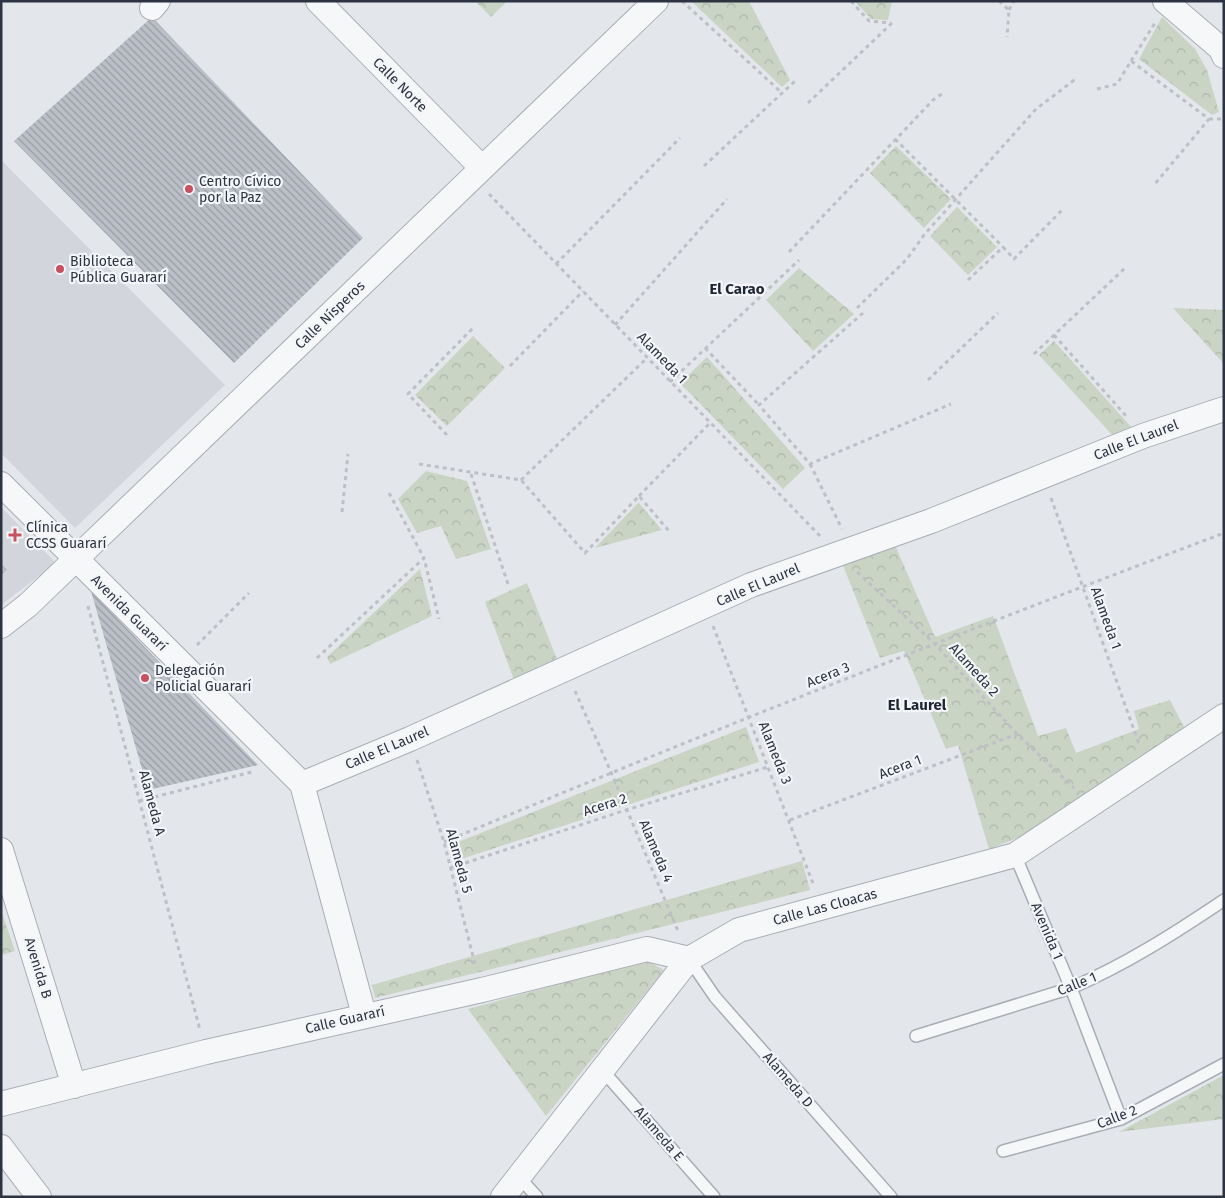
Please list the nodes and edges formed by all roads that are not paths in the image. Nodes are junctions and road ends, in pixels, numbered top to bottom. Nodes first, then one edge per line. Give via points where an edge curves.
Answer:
1 (318, 1) edge
2 (656, 1) edge
3 (1166, 2) edge
4 (1224, 56) edge
5 (478, 172) junction
6 (1224, 409) edge
7 (1, 484) edge
8 (75, 559) junction
9 (1, 626) edge
10 (1224, 716) edge
11 (302, 784) junction
12 (1, 850) edge
13 (1015, 856) junction
14 (1224, 900) edge
15 (689, 959) junction
16 (1071, 988) junction
17 (364, 1016) junction
18 (916, 1036) dead end
19 (1224, 1064) edge
20 (603, 1071) junction
21 (74, 1086) junction
22 (1, 1104) edge
23 (1121, 1119) junction
24 (1, 1147) edge
25 (1003, 1151) dead end
26 (518, 1176) junction
27 (39, 1197) edge
28 (503, 1197) edge
29 (537, 1197) edge
30 (714, 1197) edge
31 (891, 1197) edge

1 - 5 street, Calle Norte
2 - 5 street, Calle Nísperos
3 - 4 street via 1221,49
5 - 8 street, Calle Nísperos
6 - 11 street, Calle El Laurel via 1143,436 931,521 751,586
7 - 8 street, Avenida Guararí
8 - 9 street, Calle Nísperos via 28,605
8 - 11 street, Avenida Guararí
10 - 13 street, Calle Las Cloacas
11 - 17 street, Avenida Guararí
12 - 21 street, Avenida B
13 - 15 street, Calle Las Cloacas via 739,930
13 - 16 lane, Avenida 1
14 - 16 lane, Calle 1 via 1141,954
15 - 17 street, Calle Guararí via 647,949
15 - 20 street, Calle Las Cloacas
15 - 31 lane, Alameda D via 715,997
16 - 18 lane, Calle 1
16 - 23 lane, Avenida 1
17 - 21 street, Calle Guararí
19 - 23 lane, Calle 2
20 - 26 street, Calle Las Cloacas
20 - 30 lane, Alameda E
21 - 22 street, Calle Guararí
23 - 25 lane, Calle 2
24 - 27 street
26 - 28 street, Calle Las Cloacas
26 - 29 lane

